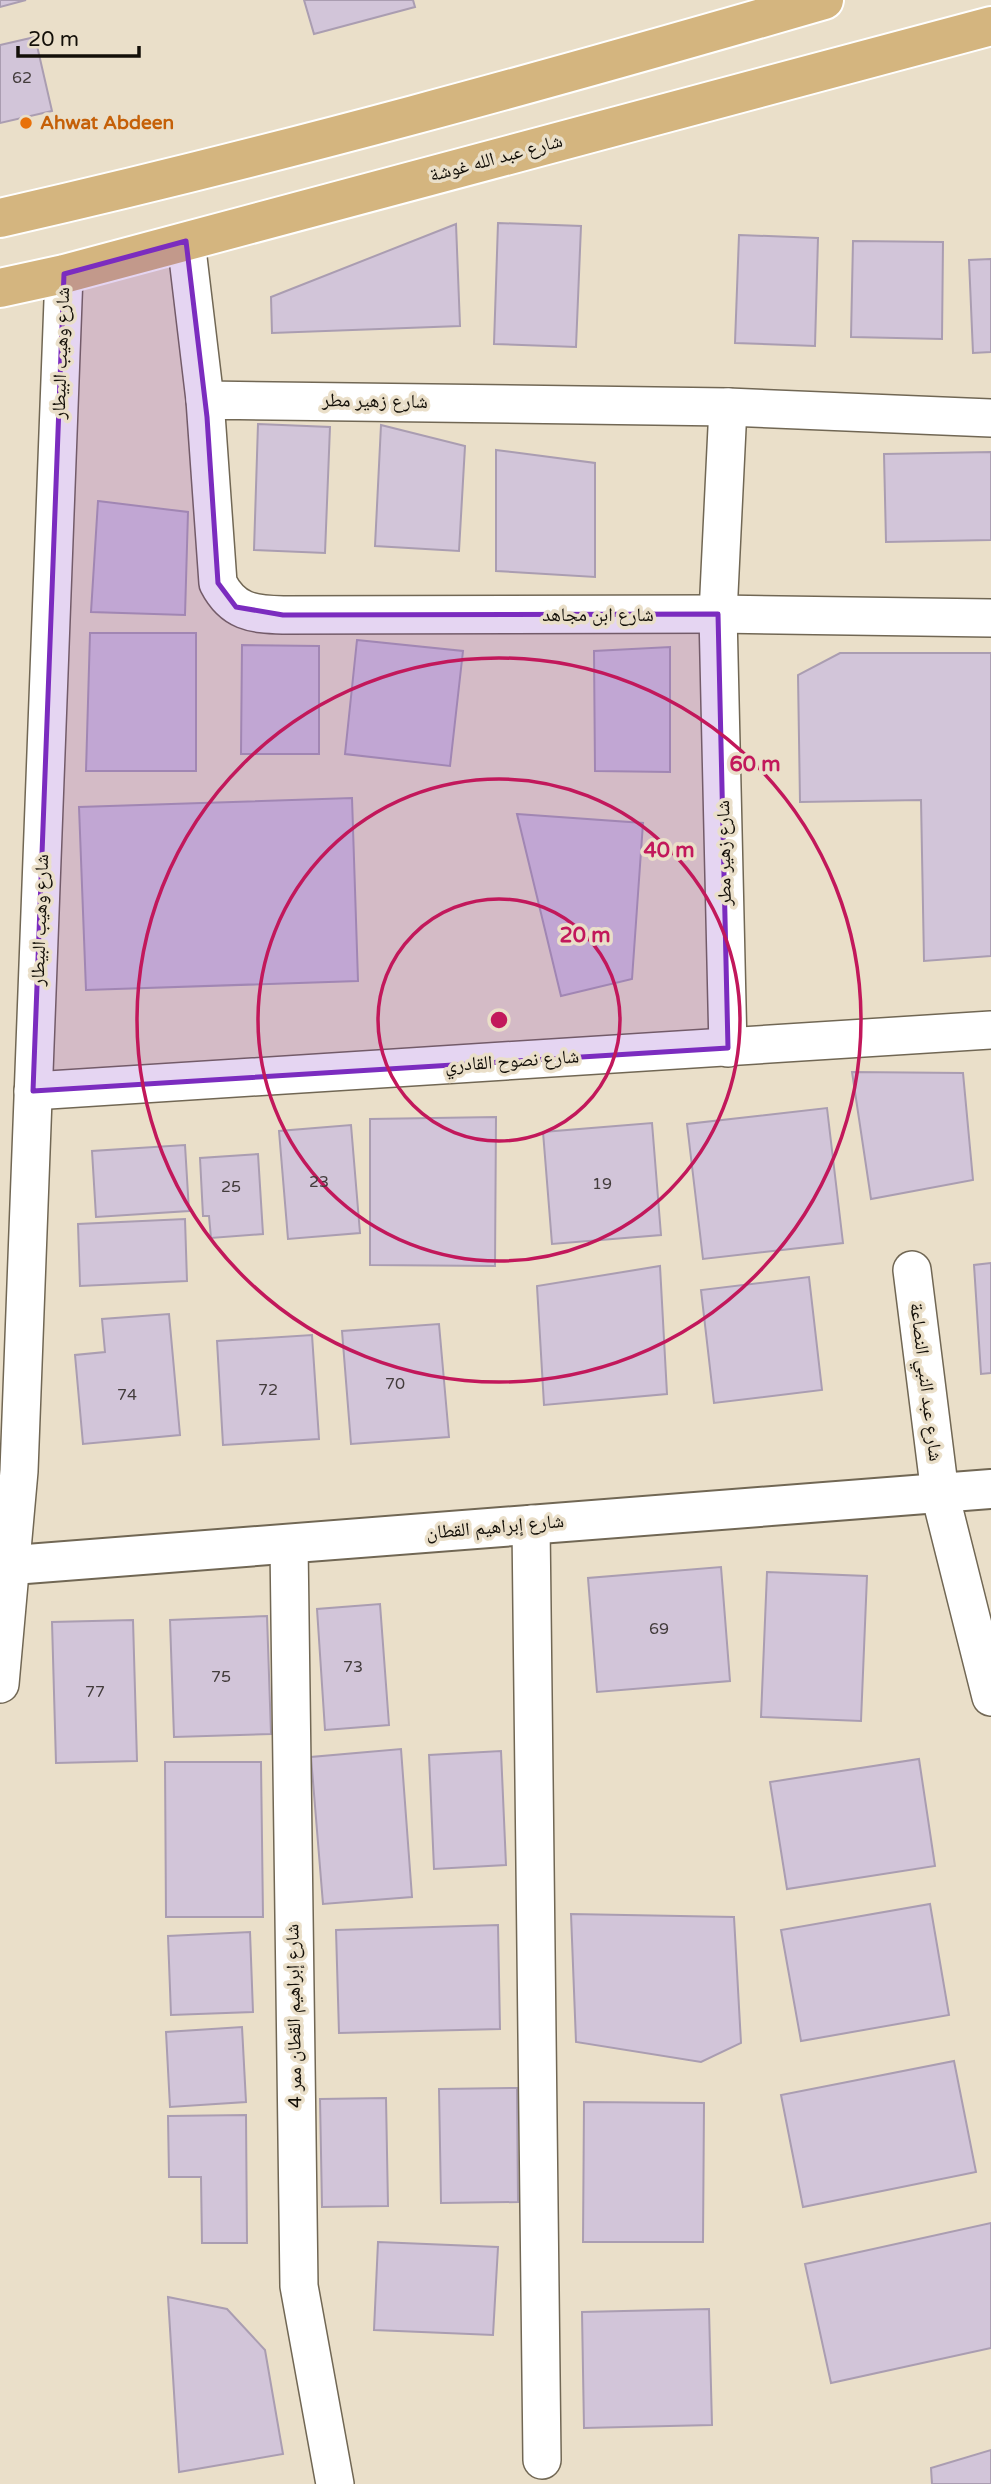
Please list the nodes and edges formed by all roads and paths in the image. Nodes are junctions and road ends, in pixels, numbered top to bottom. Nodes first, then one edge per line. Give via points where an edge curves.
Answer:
1 (824, 0) edge
2 (991, 26) edge
3 (0, 218) edge
4 (186, 241) junction
5 (64, 274) junction
6 (0, 288) edge
7 (205, 400) junction
8 (728, 407) junction
9 (991, 418) edge
10 (718, 614) junction
11 (991, 618) edge
12 (991, 1030) edge
13 (728, 1048) junction
14 (33, 1091) junction
15 (912, 1270) dead end
16 (991, 1489) edge
17 (940, 1494) junction
18 (531, 1524) junction
19 (289, 1544) junction
20 (5, 1566) edge
21 (0, 1684) edge
22 (991, 1697) edge
23 (542, 2460) dead end
24 (335, 2484) edge

1 - 3 main road via 540,82
2 - 4 main road, شارع عبد الله غوشة
4 - 5 main road, شارع عبد الله غوشة
4 - 7 street
5 - 6 main road, شارع عبد الله غوشة
5 - 14 street, شارع وهيب البيطار
7 - 8 street, شارع زهير مطر
7 - 10 street, شارع ابن مجاهد via 218,583 236,607 263,614
8 - 9 street, شارع زهير مطر
8 - 10 street, شارع زهير مطر
10 - 11 street, شارع ابن مجاهد
10 - 13 street, شارع زهير مطر
12 - 13 street, شارع نصوح القادري
13 - 14 street, شارع نصوح القادري
14 - 20 street, شارع وهيب البيطار via 19,1471
15 - 17 street, شارع عبد النبي النصاعة
16 - 17 street, شارع إبراهيم القطان
17 - 18 street, شارع إبراهيم القطان
17 - 22 street, شارع عبد النبي النصاعة
18 - 19 street, شارع إبراهيم القطان
18 - 23 street
19 - 20 street, شارع إبراهيم القطان
19 - 24 street, شارع إبراهيم القطان ممر 4 via 299,2286
20 - 21 street, شارع وهيب البيطار

